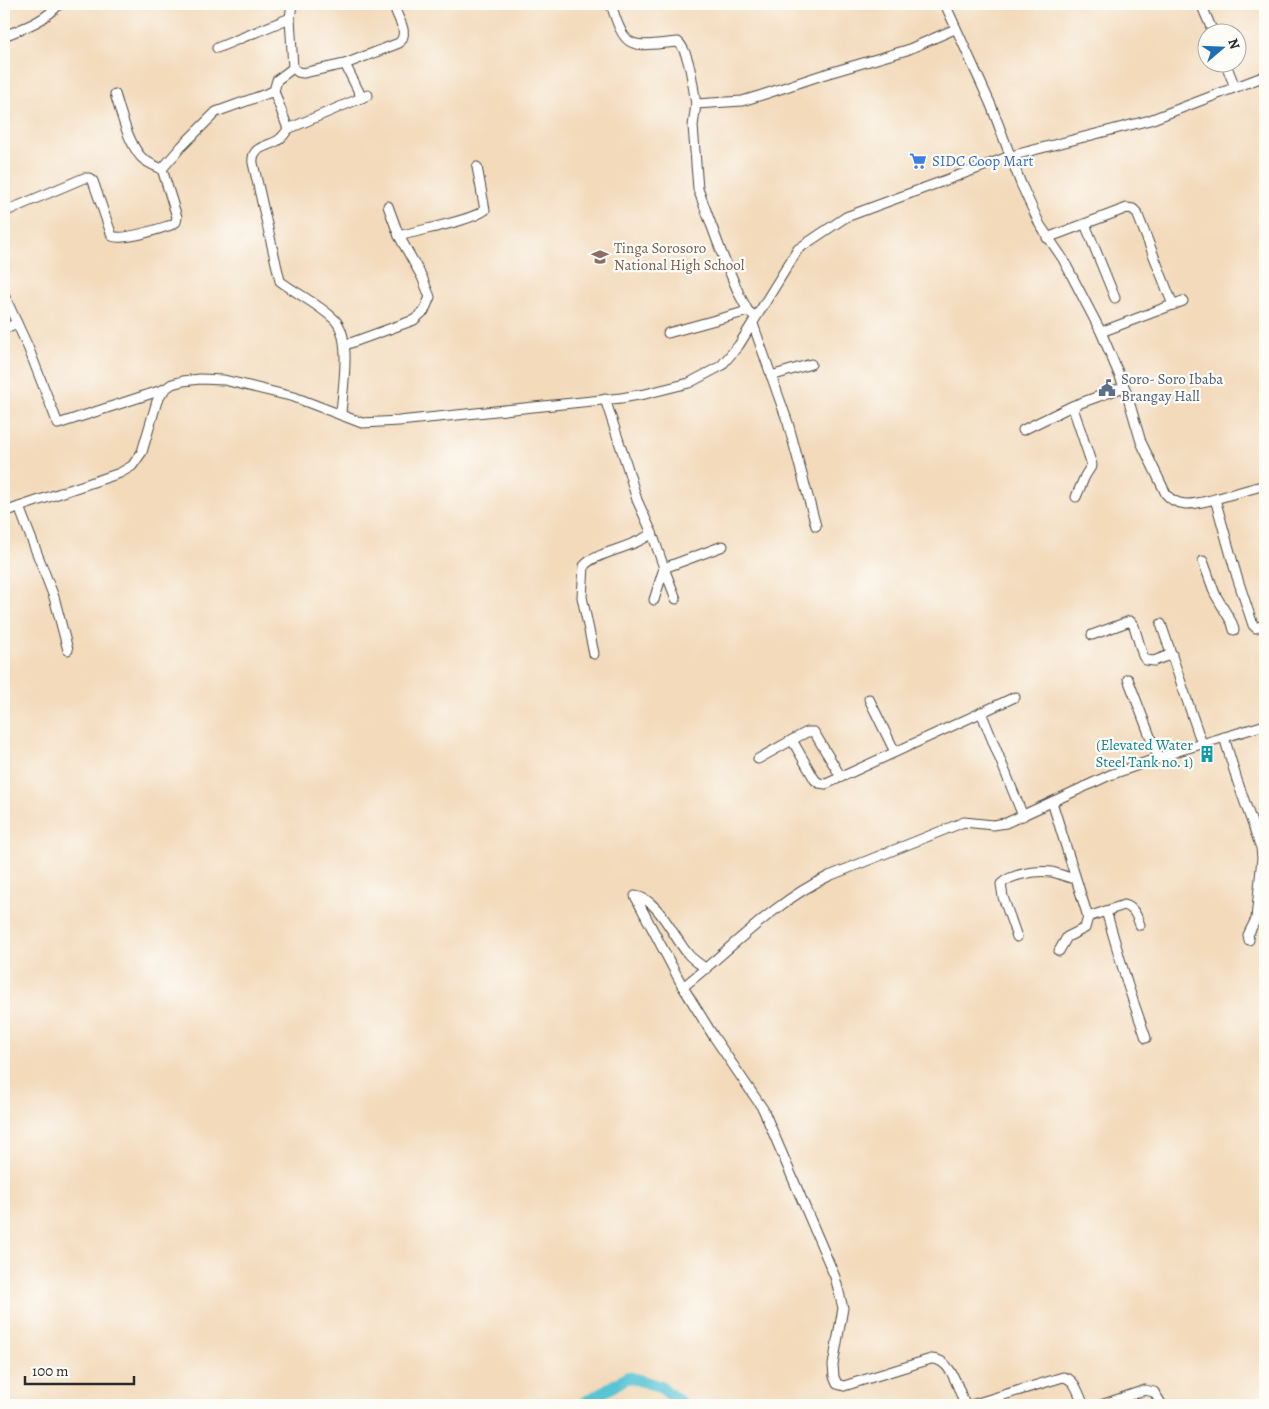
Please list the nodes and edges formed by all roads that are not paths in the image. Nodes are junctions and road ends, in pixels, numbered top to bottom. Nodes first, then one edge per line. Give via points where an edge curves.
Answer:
1 (59, 4) edge
2 (292, 4) edge
3 (394, 4) edge
4 (610, 4) edge
5 (945, 4) edge
6 (1201, 4) edge
7 (290, 18) junction
8 (1209, 22) edge
9 (955, 29) junction
10 (4, 36) edge
11 (218, 48) dead end
12 (346, 64) junction
13 (293, 68) junction
14 (1229, 72) edge
15 (1265, 76) edge
16 (1235, 87) junction
17 (274, 91) junction
18 (115, 94) dead end
19 (696, 104) junction
20 (288, 129) junction
21 (1011, 156) junction
22 (477, 168) dead end
23 (162, 170) junction
24 (388, 206) dead end
25 (4, 212) edge
26 (1084, 224) junction
27 (399, 236) junction
28 (1047, 238) junction
29 (4, 296) edge
30 (1115, 298) dead end
31 (1183, 301) dead end
32 (1173, 305) junction
33 (752, 317) junction
34 (17, 323) junction
35 (4, 329) edge
36 (1100, 332) junction
37 (668, 333) dead end
38 (346, 344) junction
39 (811, 364) dead end
40 (771, 376) junction
41 (1124, 387) junction
42 (164, 389) junction
43 (605, 399) junction
44 (1075, 406) junction
45 (340, 415) junction
46 (1023, 430) dead end
47 (1265, 484) edge
48 (1076, 497) dead end
49 (1215, 500) junction
50 (19, 507) junction
51 (4, 512) edge
52 (816, 526) dead end
53 (652, 533) junction
54 (723, 546) dead end
55 (1203, 561) dead end
56 (664, 568) junction
57 (676, 599) dead end
58 (654, 600) dead end
59 (1161, 624) dead end
60 (1265, 624) edge
61 (1234, 630) dead end
62 (1092, 635) dead end
63 (68, 650) dead end
64 (594, 654) dead end
65 (1172, 654) junction
66 (1128, 679) dead end
67 (1015, 697) dead end
68 (869, 699) dead end
69 (981, 712) junction
70 (1265, 725) edge
71 (1224, 737) junction
72 (792, 740) junction
73 (1202, 744) junction
74 (895, 752) junction
75 (1158, 757) junction
76 (758, 758) dead end
77 (841, 777) junction
78 (1052, 802) junction
79 (1023, 816) junction
80 (1261, 830) edge
81 (1264, 857) edge
82 (1075, 878) junction
83 (1106, 911) junction
84 (1261, 913) edge
85 (1088, 917) junction
86 (1140, 925) dead end
87 (1017, 937) dead end
88 (1249, 940) dead end
89 (1059, 951) dead end
90 (706, 969) junction
91 (683, 987) junction
92 (1146, 1038) dead end
93 (965, 1405) edge
94 (971, 1405) edge
95 (1084, 1405) edge
96 (1101, 1405) edge
97 (1162, 1405) edge

1 - 10 street via 40,20
2 - 7 street
3 - 12 street via 404,32 403,39
4 - 19 street via 625,39 643,46 678,42 682,46
5 - 9 street
6 - 8 street
7 - 11 street
7 - 13 street
9 - 19 street via 907,50 742,101
9 - 21 street via 986,92
12 - 13 street via 303,73
12 - 20 street via 365,96
13 - 17 street via 277,80
14 - 16 street
15 - 16 street
16 - 21 street via 1150,120
17 - 20 street
17 - 23 street via 216,112
18 - 23 street via 124,124 141,157
19 - 33 street via 693,126 698,188 722,254
20 - 38 street via 278,140 256,150 252,157 278,276 280,281 335,320
21 - 28 street
21 - 33 street via 846,217 798,249
22 - 27 street via 485,210
23 - 25 street via 177,217 171,225 125,237 112,236 93,181 89,178
24 - 27 street
26 - 28 street
26 - 30 street
26 - 32 street via 1127,208 1133,209
27 - 38 street via 422,277 430,297 427,305 414,320
28 - 36 street via 1063,259
29 - 34 street
31 - 32 street
32 - 36 street
33 - 37 street
33 - 40 street
33 - 43 street via 739,345 721,366 689,383 645,394
34 - 35 street
34 - 42 street via 58,424
36 - 41 street
38 - 45 street
39 - 40 street
40 - 52 street via 788,423
41 - 44 street
41 - 49 street via 1141,442 1170,500 1188,505
42 - 45 street via 183,381 224,380 294,397
42 - 50 street via 157,401 142,452 132,466
43 - 45 street via 399,422 362,423
43 - 53 street via 636,500
44 - 46 street
44 - 48 street via 1092,465
47 - 49 street
49 - 60 street via 1253,625 1256,628
50 - 51 street
50 - 63 street via 54,597
53 - 56 street
53 - 64 street via 640,542 584,566 582,597
54 - 56 street
55 - 61 street via 1215,594
56 - 57 street
56 - 58 street
59 - 65 street
62 - 65 street via 1130,620 1146,660 1154,661
65 - 73 street
66 - 75 street
67 - 69 street
68 - 74 street
69 - 74 street
69 - 79 street
70 - 71 street
71 - 73 street
71 - 80 street via 1237,780
72 - 76 street
72 - 77 street via 815,780 826,784
72 - 77 street via 806,732 814,732
73 - 75 street
74 - 77 street
75 - 78 street
78 - 79 street
78 - 82 street
79 - 90 street via 993,825 964,822 811,884 744,935
80 - 81 street
81 - 84 street
82 - 85 street
82 - 87 street via 1042,872 1010,878 1001,884
83 - 85 street
83 - 86 street via 1128,906
83 - 92 street
84 - 88 street via 1248,935
85 - 89 street via 1085,928 1067,937
90 - 91 street
90 - 91 street via 691,958 652,905 635,896
91 - 93 street via 763,1110 836,1277 843,1308 833,1364 837,1384 844,1386 937,1359 950,1371
94 - 95 street via 1063,1377 1073,1381
96 - 97 street via 1145,1390 1154,1392

